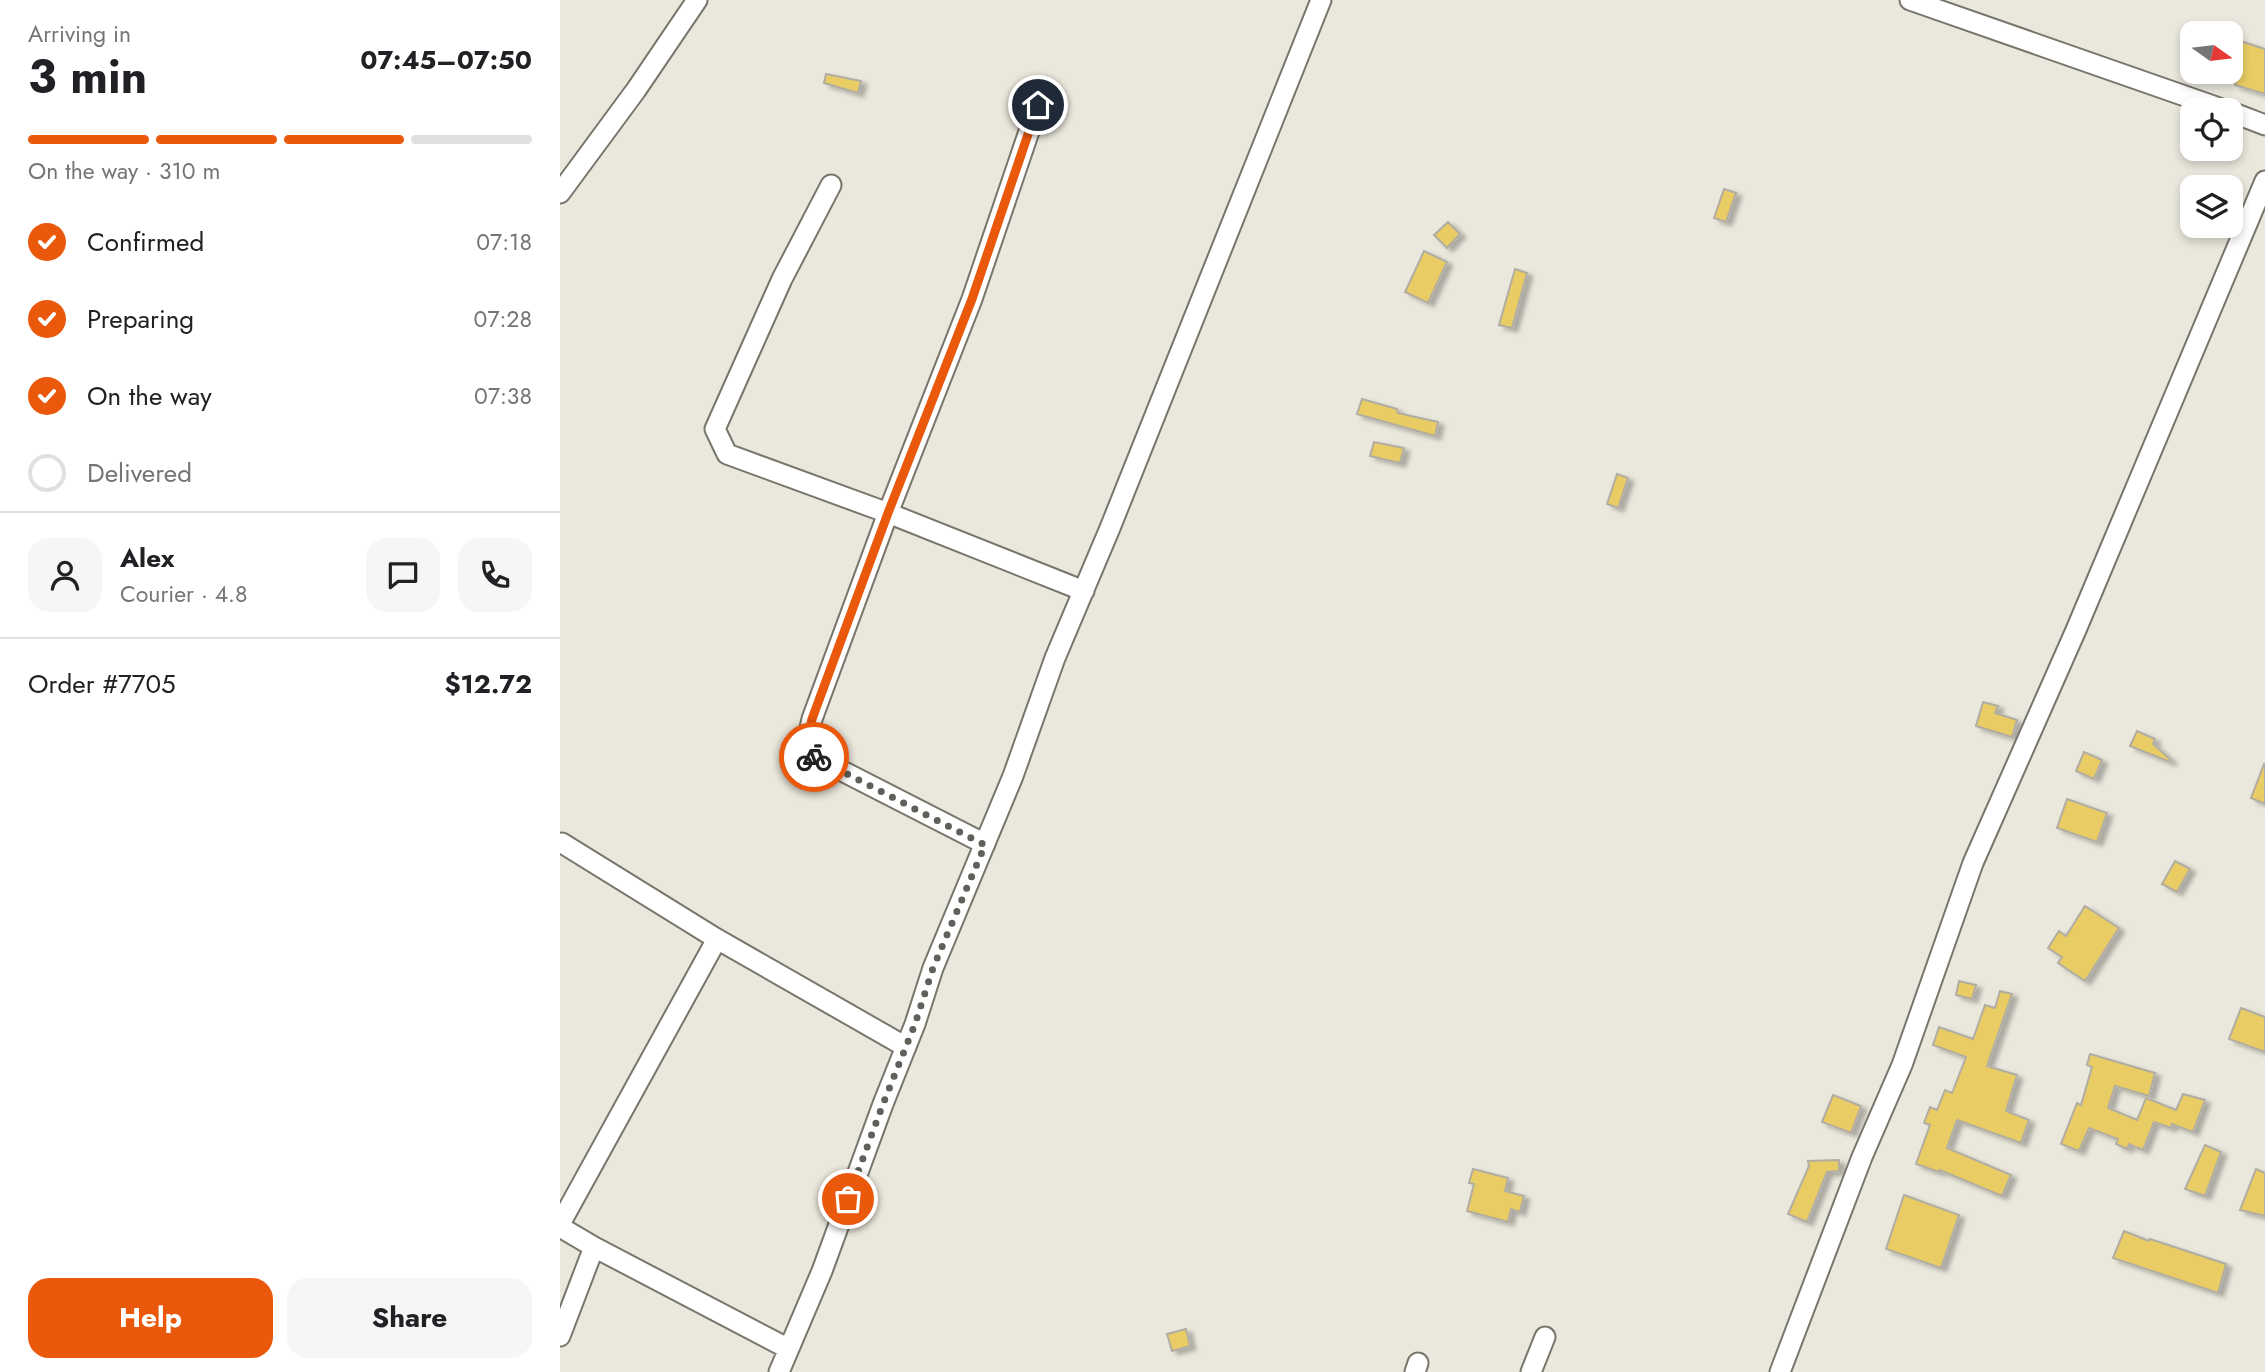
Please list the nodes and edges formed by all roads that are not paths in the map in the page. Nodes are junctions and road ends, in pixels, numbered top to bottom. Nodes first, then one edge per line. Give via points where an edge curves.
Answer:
1 (697, 0) edge
2 (1321, 0) edge
3 (1910, 0) edge
4 (2191, 98) edge
5 (1038, 105) dead end
6 (2243, 117) edge
7 (2265, 125) edge
8 (2265, 181) edge
9 (831, 185) dead end
10 (560, 193) edge
11 (888, 513) junction
12 (1084, 591) junction
13 (562, 843) dead end
14 (985, 845) junction
15 (717, 939) junction
16 (906, 1047) junction
17 (560, 1225) edge
18 (594, 1247) junction
19 (560, 1336) edge
20 (1545, 1337) dead end
21 (787, 1348) junction
22 (779, 1372) edge
23 (1531, 1372) edge
24 (1780, 1372) edge

1 - 10 street
2 - 12 street
3 - 4 street
5 - 11 street via 972,299
6 - 7 street
8 - 24 street via 1973,863 1902,1065
9 - 11 street via 782,279 715,429 727,454
11 - 12 street
11 - 14 street via 812,719 807,741 811,755
12 - 14 street
13 - 15 street
14 - 16 street via 933,968
15 - 16 street
15 - 17 street
16 - 21 street via 822,1271
17 - 18 street
18 - 19 street
18 - 21 street
20 - 23 street
21 - 22 street

